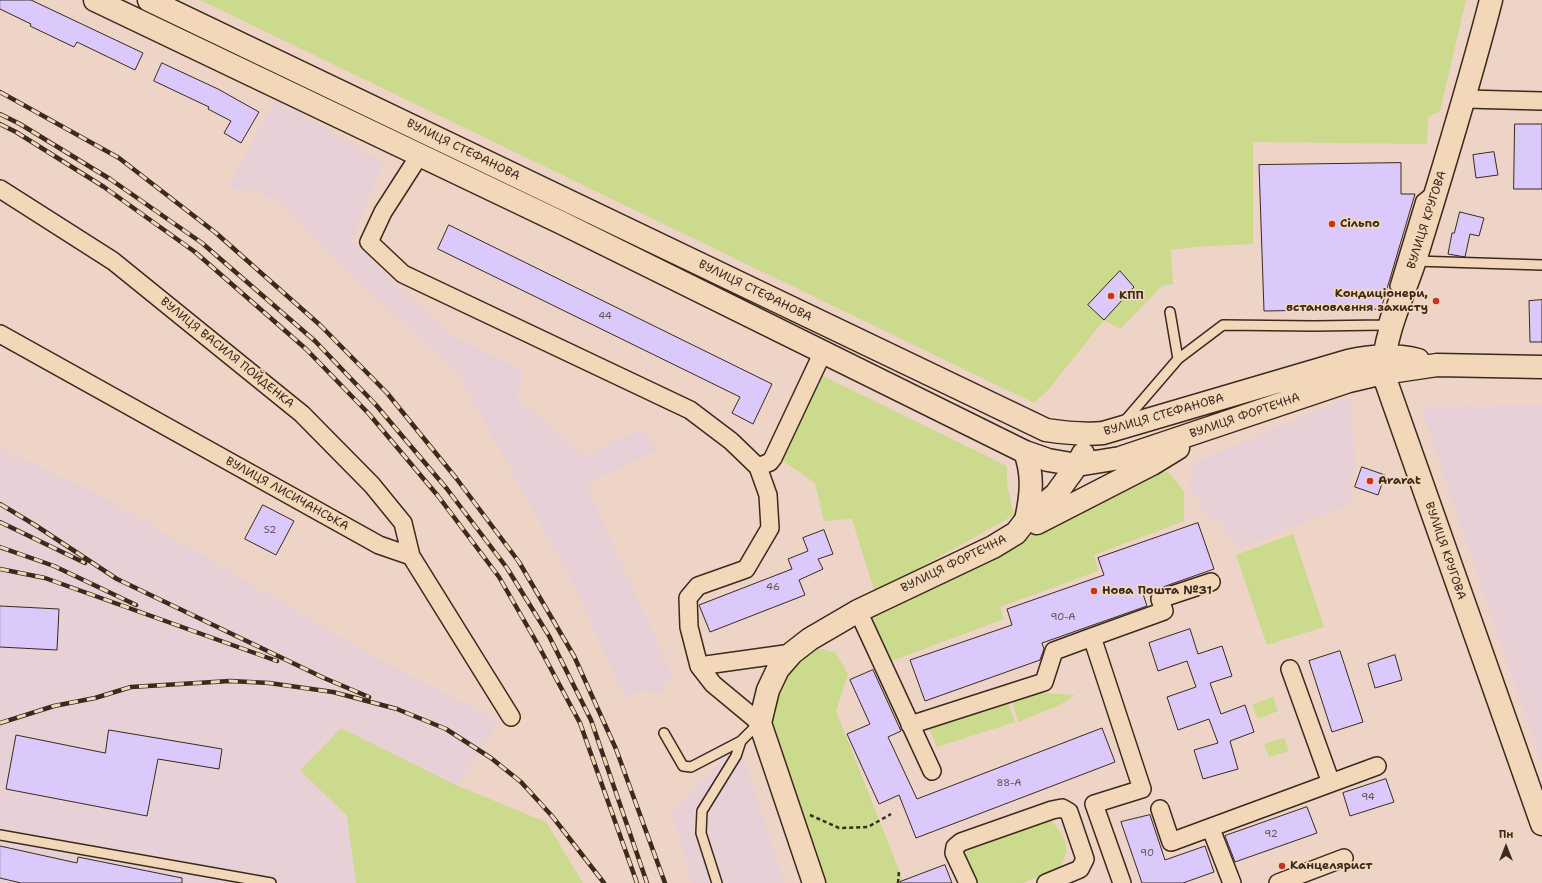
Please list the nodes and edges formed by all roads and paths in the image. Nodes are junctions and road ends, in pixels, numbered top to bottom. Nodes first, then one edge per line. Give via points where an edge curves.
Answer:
1 (95, 0) edge
2 (149, 0) edge
3 (1491, 0) edge
4 (1466, 99) junction
5 (1542, 101) edge
6 (419, 156) junction
7 (1438, 187) junction
8 (0, 190) edge
9 (1415, 261) junction
10 (1542, 265) edge
11 (1170, 312) dead end
12 (0, 334) edge
13 (823, 352) junction
14 (1178, 359) junction
15 (1383, 365) junction
16 (1542, 367) edge
17 (1211, 428) junction
18 (1116, 430) junction
19 (1089, 435) junction
20 (1025, 452) junction
21 (1077, 465) junction
22 (758, 467) junction
23 (1021, 527) junction
24 (411, 556) junction
25 (1212, 582) dead end
26 (858, 611) junction
27 (1092, 637) junction
28 (792, 653) junction
29 (699, 666) junction
30 (1290, 669) dead end
31 (511, 717) dead end
32 (760, 723) junction
33 (910, 725) junction
34 (664, 733) dead end
35 (741, 741) junction
36 (1377, 766) dead end
37 (932, 771) dead end
38 (1331, 783) junction
39 (786, 805) junction
40 (1160, 809) dead end
41 (891, 814) dead end
42 (1542, 824) edge
43 (1102, 828) junction
44 (1211, 829) junction
45 (0, 835) edge
46 (1077, 836) junction
47 (1344, 858) dead end
48 (899, 871) dead end
49 (271, 883) edge
50 (717, 883) edge
51 (814, 883) edge
52 (898, 883) edge
53 (968, 883) edge
54 (1046, 883) edge
55 (1122, 883) edge
56 (1232, 883) edge
57 (1278, 883) edge

1 - 6 main road, ВУЛИЦЯ СТЕФАНОВА
2 - 19 main road, ВУЛИЦЯ СТЕФАНОВА via 1046,430
3 - 4 main road, ВУЛИЦЯ КРУГОВА
4 - 5 street
4 - 7 main road, ВУЛИЦЯ КРУГОВА
6 - 13 main road, ВУЛИЦЯ СТЕФАНОВА via 562,223
6 - 22 street via 384,212 369,242 403,274 690,410
7 - 9 main road, ВУЛИЦЯ КРУГОВА
7 - 14 lane via 1421,200 1383,325 1223,325
8 - 24 street, ВУЛИЦЯ ВАСИЛЯ ПОЙДЕНКА via 113,261 302,414 372,485 403,523
9 - 10 lane
9 - 15 main road, ВУЛИЦЯ КРУГОВА
11 - 14 lane
12 - 24 street, ВУЛИЦЯ ЛИСИЧАНСЬКА via 373,542
13 - 20 main road, ВУЛИЦЯ СТЕФАНОВА
13 - 22 street via 773,458
14 - 18 lane
15 - 16 main road via 1403,357 1437,365
15 - 17 main road, ВУЛИЦЯ ФОРТЕЧНА via 1349,382
15 - 18 main road, ВУЛИЦЯ СТЕФАНОВА via 1364,358 1348,361
15 - 42 main road, ВУЛИЦЯ КРУГОВА
17 - 21 main road, ВУЛИЦЯ ФОРТЕЧНА via 1120,458
17 - 23 main road via 1152,464
18 - 19 main road, ВУЛИЦЯ СТЕФАНОВА
19 - 21 main road
20 - 21 main road, ВУЛИЦЯ СТЕФАНОВА via 1048,460
20 - 23 main road via 1031,468 1031,488
21 - 23 main road, ВУЛИЦЯ ФОРТЕЧНА via 1056,494
22 - 29 street via 768,494 770,528 746,569 698,586 688,598 689,627
23 - 26 main road, ВУЛИЦЯ ФОРТЕЧНА via 993,547
24 - 31 street
25 - 27 street via 1160,599 1164,611
26 - 28 main road, ВУЛИЦЯ ФОРТЕЧНА via 810,639
26 - 33 street
27 - 33 street via 1054,651 1044,682
27 - 43 street via 1142,789 1094,804
28 - 29 street
28 - 32 main road, ВУЛИЦЯ ФОРТЕЧНА via 778,669 768,690
29 - 32 street via 713,684
30 - 38 street
32 - 35 lane
32 - 39 main road
33 - 37 street
34 - 35 lane via 683,766 691,767
35 - 50 lane via 736,756 702,811 701,833
36 - 38 street
38 - 44 street
39 - 41 path via 838,828 868,827
39 - 51 main road
40 - 44 street via 1171,842
43 - 46 street
43 - 55 street
44 - 56 street
45 - 49 lane
46 - 53 street via 1069,812 1062,808 961,842 955,847 954,853
46 - 54 street via 1085,859 1083,865 1080,869
47 - 57 street
48 - 52 path

